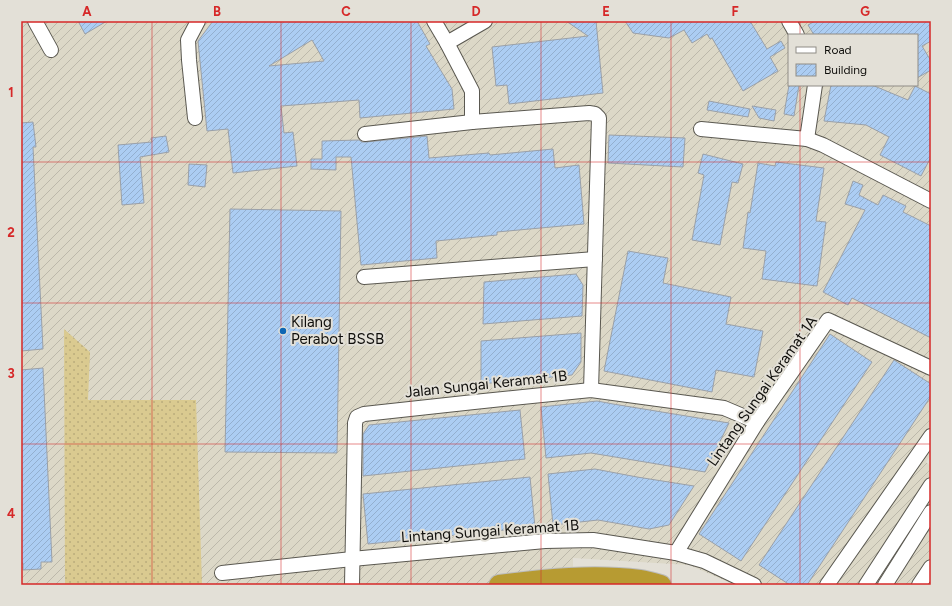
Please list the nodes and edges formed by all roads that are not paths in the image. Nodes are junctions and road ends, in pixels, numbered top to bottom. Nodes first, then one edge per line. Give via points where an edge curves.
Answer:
1 (35, 21) edge
2 (198, 21) edge
3 (434, 21) edge
4 (485, 21) edge
5 (789, 21) edge
6 (796, 34) edge
7 (447, 43) junction
8 (51, 50) dead end
9 (815, 86) edge
10 (195, 118) dead end
11 (472, 122) junction
12 (701, 129) dead end
13 (366, 134) dead end
14 (806, 139) junction
15 (931, 201) edge
16 (595, 259) junction
17 (364, 277) dead end
18 (931, 368) edge
19 (592, 390) junction
20 (757, 422) junction
21 (931, 436) edge
22 (931, 485) edge
23 (931, 512) edge
24 (676, 553) junction
25 (352, 559) junction
26 (931, 567) edge
27 (222, 573) dead end
28 (352, 585) edge
29 (499, 585) edge
30 (661, 585) edge
31 (754, 585) edge
32 (827, 585) edge
33 (866, 585) edge
34 (885, 585) edge
35 (919, 585) edge

1 - 8 street
2 - 10 street via 188,40
3 - 7 street
4 - 7 street
5 - 6 street
7 - 11 street via 472,91
9 - 14 street
11 - 13 street
11 - 16 street via 590,113 599,118
12 - 14 street
14 - 15 street via 823,145
16 - 17 street
16 - 19 street
18 - 20 street, Lintang Sungai Keramat 1A via 828,320
19 - 20 street, Jalan Sungai Keramat 1B via 724,408
19 - 25 street, Jalan Sungai Keramat 1B via 466,402 364,414 358,417
20 - 24 street, Lintang Sungai Keramat 1A
21 - 32 street
22 - 33 street
23 - 34 street
24 - 25 street, Lintang Sungai Keramat 1B via 593,540 545,541
24 - 31 street, Lintang Sungai Keramat 1B via 704,561
25 - 27 street, Lintang Sungai Keramat 1B
25 - 28 street
26 - 35 street
29 - 30 highway via 549,579 607,577 641,580

